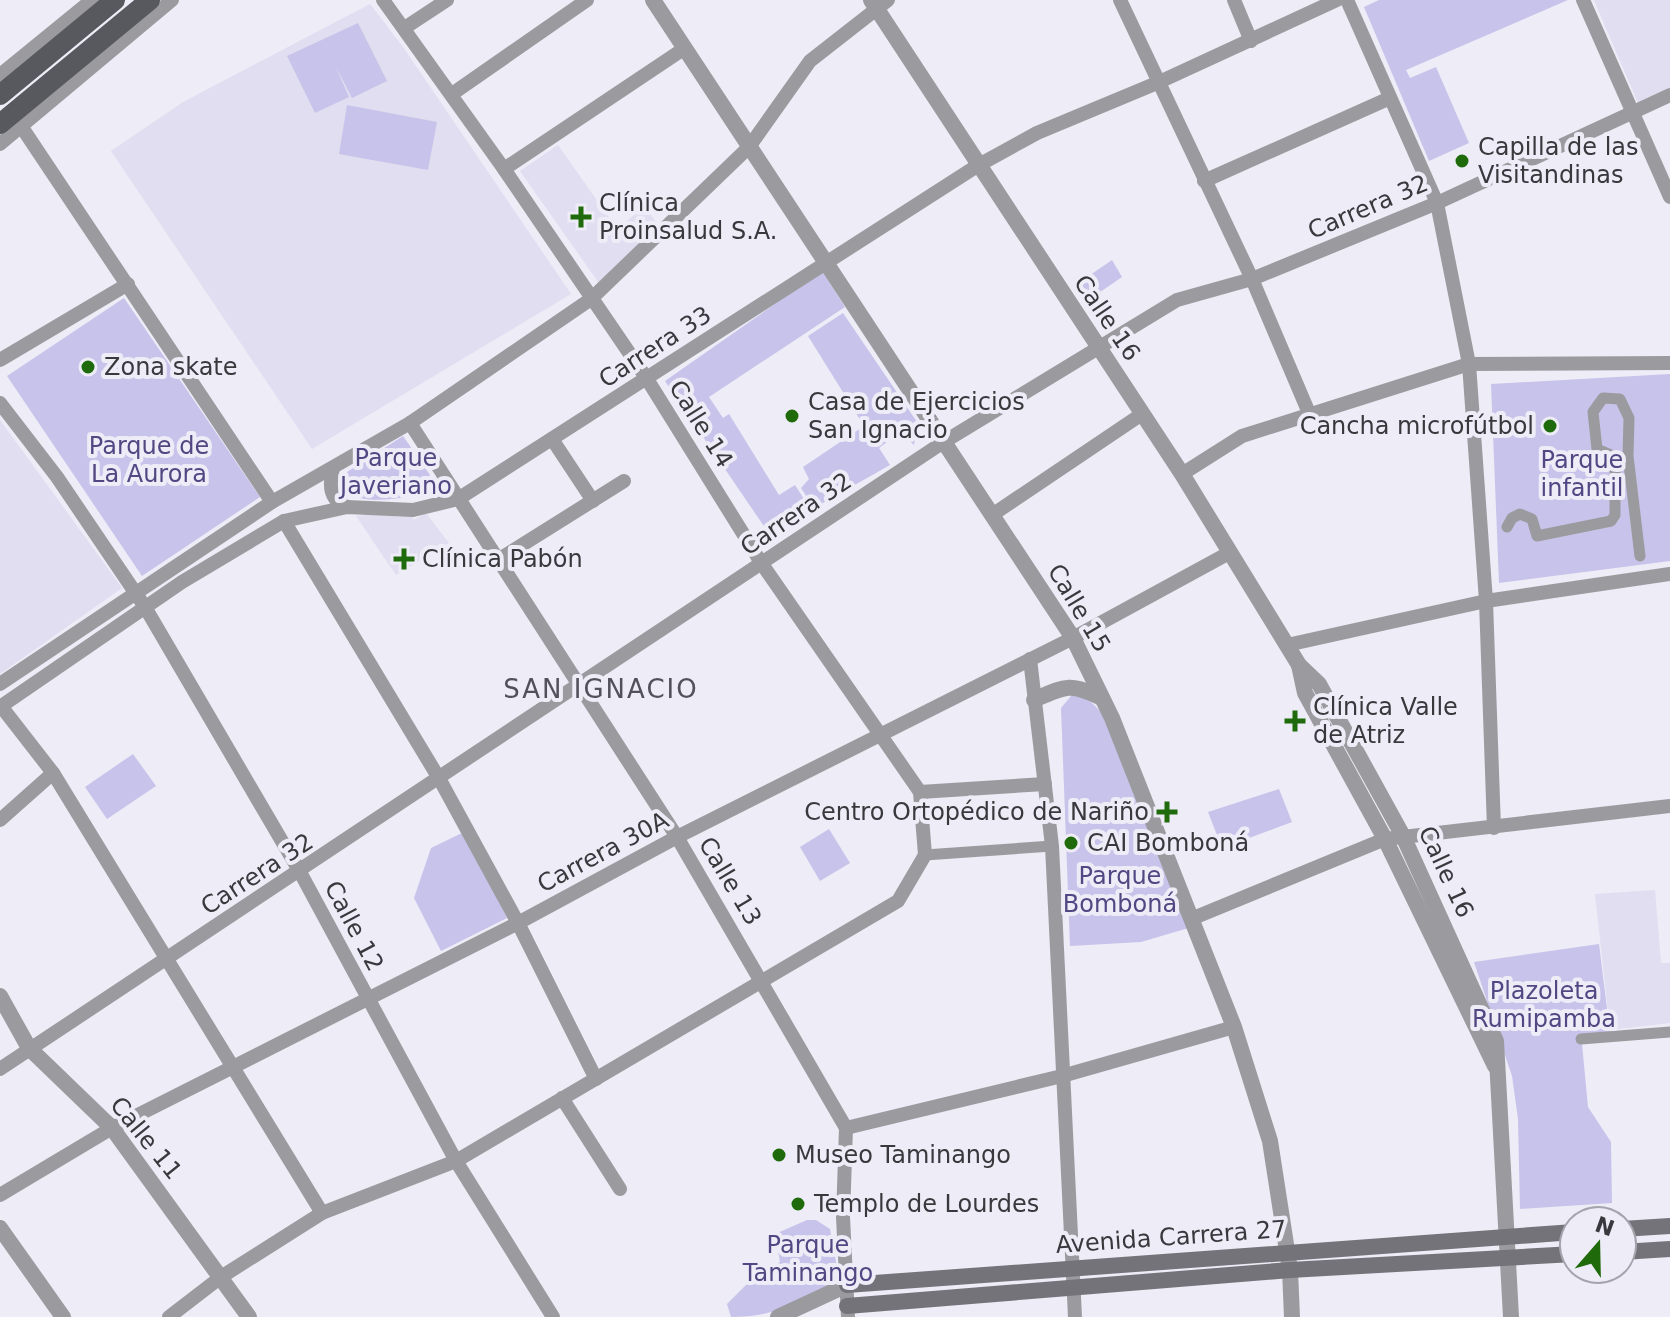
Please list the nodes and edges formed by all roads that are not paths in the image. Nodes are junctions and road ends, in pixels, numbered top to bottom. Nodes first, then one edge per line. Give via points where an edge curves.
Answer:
1 (92, 0) edge
2 (115, 0) edge
3 (150, 0) edge
4 (172, 0) edge
5 (383, 0) edge
6 (447, 0) edge
7 (587, 0) edge
8 (653, 0) edge
9 (1120, 0) edge
10 (1234, 0) edge
11 (1337, 0) edge
12 (1347, 0) edge
13 (1583, 0) edge
14 (878, 3) edge
15 (77, 5) edge
16 (406, 27) junction
17 (115, 38) junction
18 (1251, 41) junction
19 (685, 48) junction
20 (0, 75) edge
21 (1157, 83) junction
22 (452, 94) junction
23 (0, 95) edge
24 (1670, 95) edge
25 (1390, 98) junction
26 (1633, 112) junction
27 (10, 125) edge
28 (0, 144) edge
29 (749, 147) junction
30 (977, 166) junction
31 (504, 169) junction
32 (1204, 181) junction
33 (1670, 197) edge
34 (1437, 203) junction
35 (827, 263) junction
36 (1252, 279) junction
37 (128, 284) junction
38 (591, 299) junction
39 (1098, 348) junction
40 (0, 360) edge
41 (1670, 363) edge
42 (1469, 364) junction
43 (647, 379) junction
44 (0, 403) edge
45 (1309, 413) junction
46 (1142, 414) junction
47 (410, 423) junction
48 (552, 439) junction
49 (942, 443) junction
50 (333, 468) junction
51 (1182, 474) junction
52 (624, 481) dead end
53 (458, 499) junction
54 (593, 501) junction
55 (272, 502) junction
56 (347, 507) junction
57 (992, 515) junction
58 (284, 521) junction
59 (1507, 527) dead end
60 (1229, 553) junction
61 (1640, 556) dead end
62 (498, 560) junction
63 (762, 564) junction
64 (1670, 574) edge
65 (136, 593) junction
66 (1486, 601) junction
67 (145, 607) junction
68 (1073, 638) junction
69 (1287, 645) junction
70 (1030, 659) junction
71 (1299, 665) junction
72 (0, 684) edge
73 (581, 685) junction
74 (1102, 698) junction
75 (1034, 700) junction
76 (1, 707) edge
77 (877, 735) junction
78 (53, 773) junction
79 (440, 780) junction
80 (1045, 784) junction
81 (920, 792) junction
82 (1670, 806) edge
83 (0, 820) edge
84 (1494, 828) junction
85 (1403, 836) junction
86 (677, 837) junction
87 (1385, 839) junction
88 (1052, 846) junction
89 (925, 855) junction
90 (300, 872) junction
91 (1191, 919) junction
92 (518, 923) junction
93 (167, 959) junction
94 (764, 980) junction
95 (0, 996) edge
96 (369, 1000) junction
97 (1234, 1027) junction
98 (1670, 1032) edge
99 (1581, 1039) dead end
100 (29, 1048) junction
101 (232, 1066) junction
102 (0, 1069) edge
103 (1497, 1071) junction
104 (1062, 1076) junction
105 (596, 1079) junction
106 (562, 1098) junction
107 (112, 1128) junction
108 (846, 1128) junction
109 (456, 1161) junction
110 (620, 1189) dead end
111 (0, 1195) edge
112 (322, 1213) junction
113 (1670, 1226) edge
114 (0, 1228) edge
115 (1638, 1228) edge
116 (1558, 1233) edge
117 (1506, 1236) junction
118 (1670, 1249) edge
119 (1638, 1251) edge
120 (1287, 1253) junction
121 (1558, 1255) edge
122 (1506, 1258) junction
123 (1072, 1267) junction
124 (1290, 1270) junction
125 (221, 1277) junction
126 (847, 1285) junction
127 (1073, 1289) junction
128 (848, 1312) edge
129 (63, 1317) edge
130 (169, 1317) edge
131 (249, 1317) edge
132 (553, 1317) edge
133 (778, 1317) edge
134 (1075, 1317) edge
135 (1292, 1317) edge
136 (1511, 1317) edge

1 - 15 street
2 - 23 main road
3 - 17 main road
4 - 17 street
5 - 16 street, Calle 14
6 - 16 street
7 - 22 street
8 - 19 street, Calle 15
9 - 21 street
10 - 18 street
11 - 18 street, Carrera 33
12 - 25 street
13 - 26 street
14 - 29 street via 810,61
14 - 30 street, Calle 16
15 - 20 street
16 - 22 street, Calle 14
17 - 27 main road
18 - 21 street, Carrera 33
19 - 29 street, Calle 15
19 - 31 street
21 - 30 street, Carrera 33 via 1037,133
21 - 32 street
22 - 31 street, Calle 14
24 - 26 street, Carrera 32
25 - 32 street
25 - 34 street
26 - 33 street
26 - 34 street, Carrera 32
27 - 28 street
27 - 37 street
29 - 35 street, Calle 15
29 - 38 street
30 - 35 street, Carrera 33
30 - 39 street, Calle 16
31 - 38 street, Calle 14
32 - 36 street
34 - 36 street, Carrera 32
34 - 42 street
35 - 43 street, Carrera 33
35 - 49 street, Calle 15
36 - 39 street, Carrera 32 via 1177,300
36 - 45 street
37 - 40 street
37 - 55 street
38 - 43 street, Calle 14
38 - 47 street
39 - 46 street, Calle 16
39 - 49 street, Carrera 32
41 - 42 street
42 - 45 street
42 - 66 street
43 - 48 street, Carrera 33
43 - 63 street, Calle 14
44 - 65 street, Calle 12
45 - 51 street via 1242,436
46 - 51 street, Calle 16
46 - 57 street
47 - 50 street
47 - 53 street, Calle 13
48 - 53 street, Carrera 33
48 - 54 street
49 - 57 street, Calle 15
49 - 63 street, Carrera 32
50 - 55 street
50 - 56 street via 331,494
51 - 60 street, Calle 16
52 - 54 street
53 - 56 street, Carrera 33 via 413,510
53 - 62 street, Calle 13
54 - 62 street
55 - 65 street
56 - 58 street, Carrera 33
57 - 68 street, Calle 15
58 - 67 street, Carrera 33
58 - 79 street
59 - 61 street via 1520,514 1532,519 1537,536 1611,521 1615,464 1611,455 1597,449 1593,412 1603,398 1620,399 1629,418 1628,456
60 - 68 street, Carrera 30A
60 - 69 street, Calle 16
62 - 73 street, Calle 13
63 - 73 street, Carrera 32
63 - 77 street, Calle 14
64 - 66 street
65 - 67 street, Calle 12
65 - 72 street
66 - 69 street
66 - 84 street
67 - 76 street, Carrera 33
67 - 90 street, Calle 12
68 - 70 street, Carrera 30A
68 - 74 street, Calle 15
69 - 71 street, Calle 16
70 - 75 street
70 - 77 street, Carrera 30A
71 - 85 street, Calle 16 via 1319,684
71 - 87 street, Calle 16 via 1305,693
73 - 79 street, Carrera 32
73 - 86 street, Calle 13
74 - 75 street via 1066,685
74 - 91 street, Calle 15
75 - 80 street
76 - 78 street
77 - 81 street, Calle 14
77 - 86 street, Carrera 30A
78 - 83 street
78 - 93 street
79 - 90 street, Carrera 32
79 - 92 street
80 - 81 street
80 - 88 street
81 - 89 street
82 - 84 street
84 - 85 street
85 - 87 street
85 - 103 street, Calle 16 via 1496,1041
86 - 92 street, Carrera 30A
86 - 94 street, Calle 13
87 - 91 street
87 - 103 street, Calle 16
88 - 89 street
88 - 104 street
89 - 94 street via 898,901
90 - 93 street, Carrera 32
90 - 96 street, Calle 12
91 - 97 street, Calle 15
92 - 96 street, Carrera 30A
92 - 105 street
93 - 100 street, Carrera 32
93 - 101 street
94 - 105 street
94 - 108 street, Calle 13
95 - 100 street, Calle 11
96 - 101 street, Carrera 30A
96 - 109 street, Calle 12
97 - 104 street
97 - 120 street, Calle 15 via 1270,1141
98 - 99 street
100 - 102 street, Carrera 32
100 - 107 street, Calle 11
101 - 107 street, Carrera 30A
101 - 112 street
103 - 117 street, Calle 16
104 - 108 street
104 - 123 street
105 - 106 street
106 - 109 street
106 - 110 street
107 - 111 street, Carrera 30A
107 - 125 street, Calle 11
108 - 126 street
109 - 112 street
109 - 132 street, Calle 12
112 - 125 street
113 - 115 main road
114 - 129 street
116 - 117 main road, Avenida Carrera 27
117 - 120 main road, Avenida Carrera 27
117 - 122 street, Calle 16
118 - 119 main road
120 - 123 main road, Avenida Carrera 27
120 - 124 street, Calle 15
121 - 122 main road, Avenida Carrera 27
122 - 124 main road, Avenida Carrera 27
122 - 136 street, Calle 16
123 - 126 main road, Avenida Carrera 27
123 - 127 street
124 - 127 main road, Avenida Carrera 27
124 - 135 street, Calle 15
125 - 130 street
125 - 131 street, Calle 11
126 - 128 street
126 - 133 street, Avenida Carrera 27
127 - 128 main road, Avenida Carrera 27
127 - 134 street

